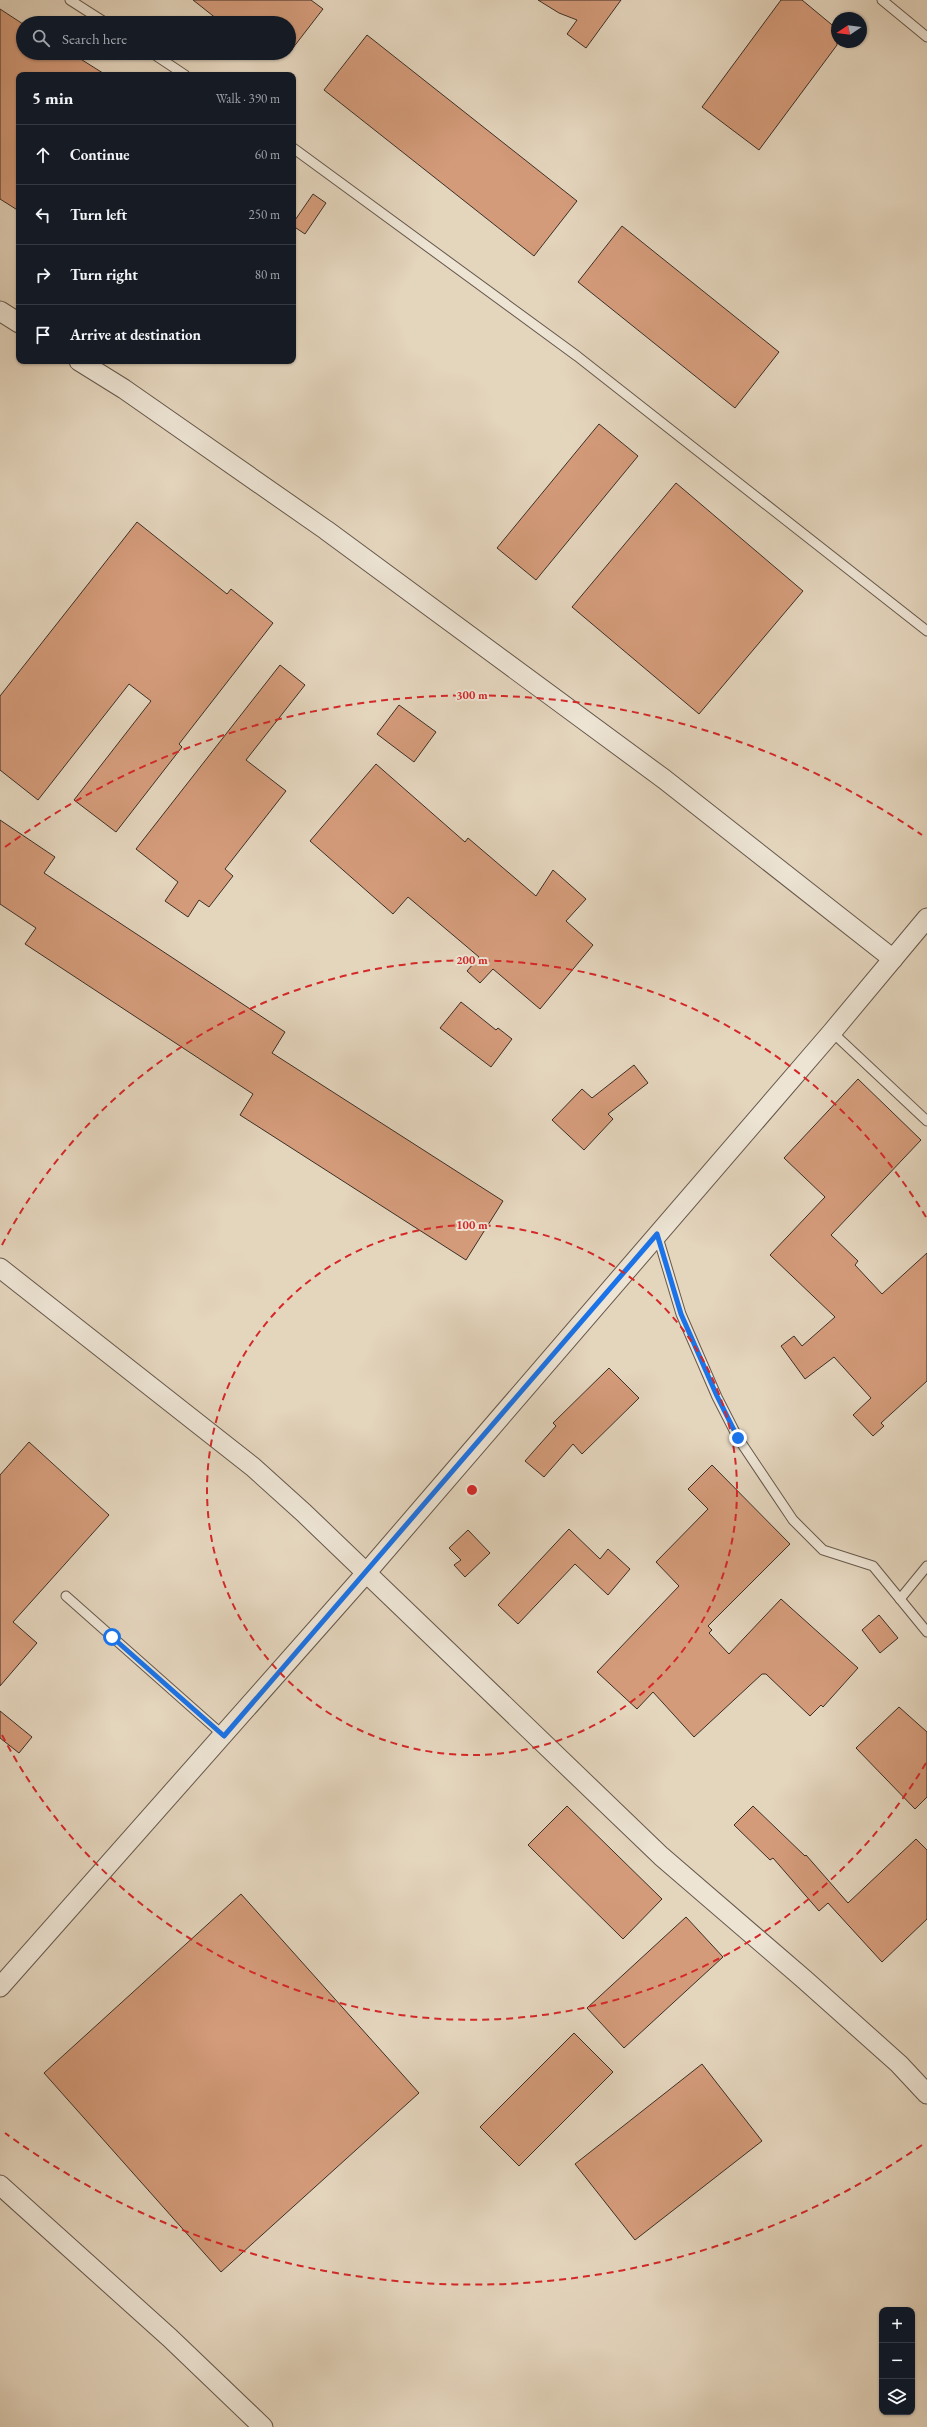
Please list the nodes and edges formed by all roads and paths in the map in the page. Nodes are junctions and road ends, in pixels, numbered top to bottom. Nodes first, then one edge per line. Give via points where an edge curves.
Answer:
1 (70, 0) edge
2 (882, 0) edge
3 (95, 16) edge
4 (927, 37) edge
5 (163, 60) edge
6 (181, 72) edge
7 (296, 150) edge
8 (0, 311) edge
9 (16, 321) edge
10 (84, 364) edge
11 (927, 631) edge
12 (927, 918) edge
13 (893, 959) junction
14 (832, 1032) junction
15 (927, 1121) edge
16 (657, 1234) junction
17 (0, 1268) edge
18 (927, 1566) edge
19 (367, 1572) junction
20 (66, 1596) dead end
21 (900, 1599) junction
22 (927, 1632) edge
23 (224, 1736) junction
24 (0, 1987) edge
25 (927, 2094) edge
26 (0, 2185) edge
27 (263, 2427) edge

1 - 3 lane
2 - 4 lane
5 - 6 lane
7 - 11 lane via 577,356
8 - 9 street
10 - 13 street via 124,389 326,530 664,779
12 - 13 street
13 - 14 street
14 - 15 lane
14 - 16 street
16 - 19 street
16 - 21 lane via 681,1314 717,1396 738,1438 792,1520 823,1550 873,1566
17 - 19 street via 253,1467
18 - 21 lane
19 - 23 street
19 - 25 street via 661,1856 899,2064
20 - 23 lane
21 - 22 lane
23 - 24 street
26 - 27 street via 170,2338

